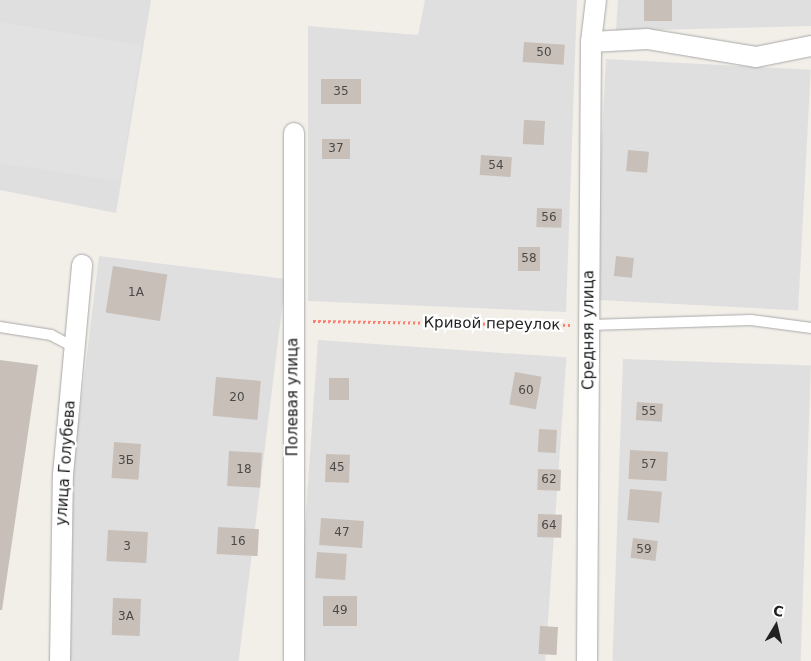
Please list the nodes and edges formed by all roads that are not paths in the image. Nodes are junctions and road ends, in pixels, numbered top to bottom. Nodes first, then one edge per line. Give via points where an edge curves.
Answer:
1 (596, 0) edge
2 (591, 42) junction
3 (811, 46) edge
4 (294, 133) dead end
5 (82, 265) dead end
6 (590, 325) junction
7 (0, 327) edge
8 (811, 328) edge
9 (74, 346) junction
10 (60, 661) edge
11 (294, 661) edge
12 (587, 661) edge

1 - 2 street, Средняя улица
2 - 3 street via 647,39 756,57
2 - 6 street, Средняя улица
4 - 11 street, Полевая улица
5 - 9 street, улица Голубева
6 - 8 lane via 750,320
6 - 12 street, Средняя улица
7 - 9 lane via 51,335
9 - 10 street, улица Голубева via 63,475

